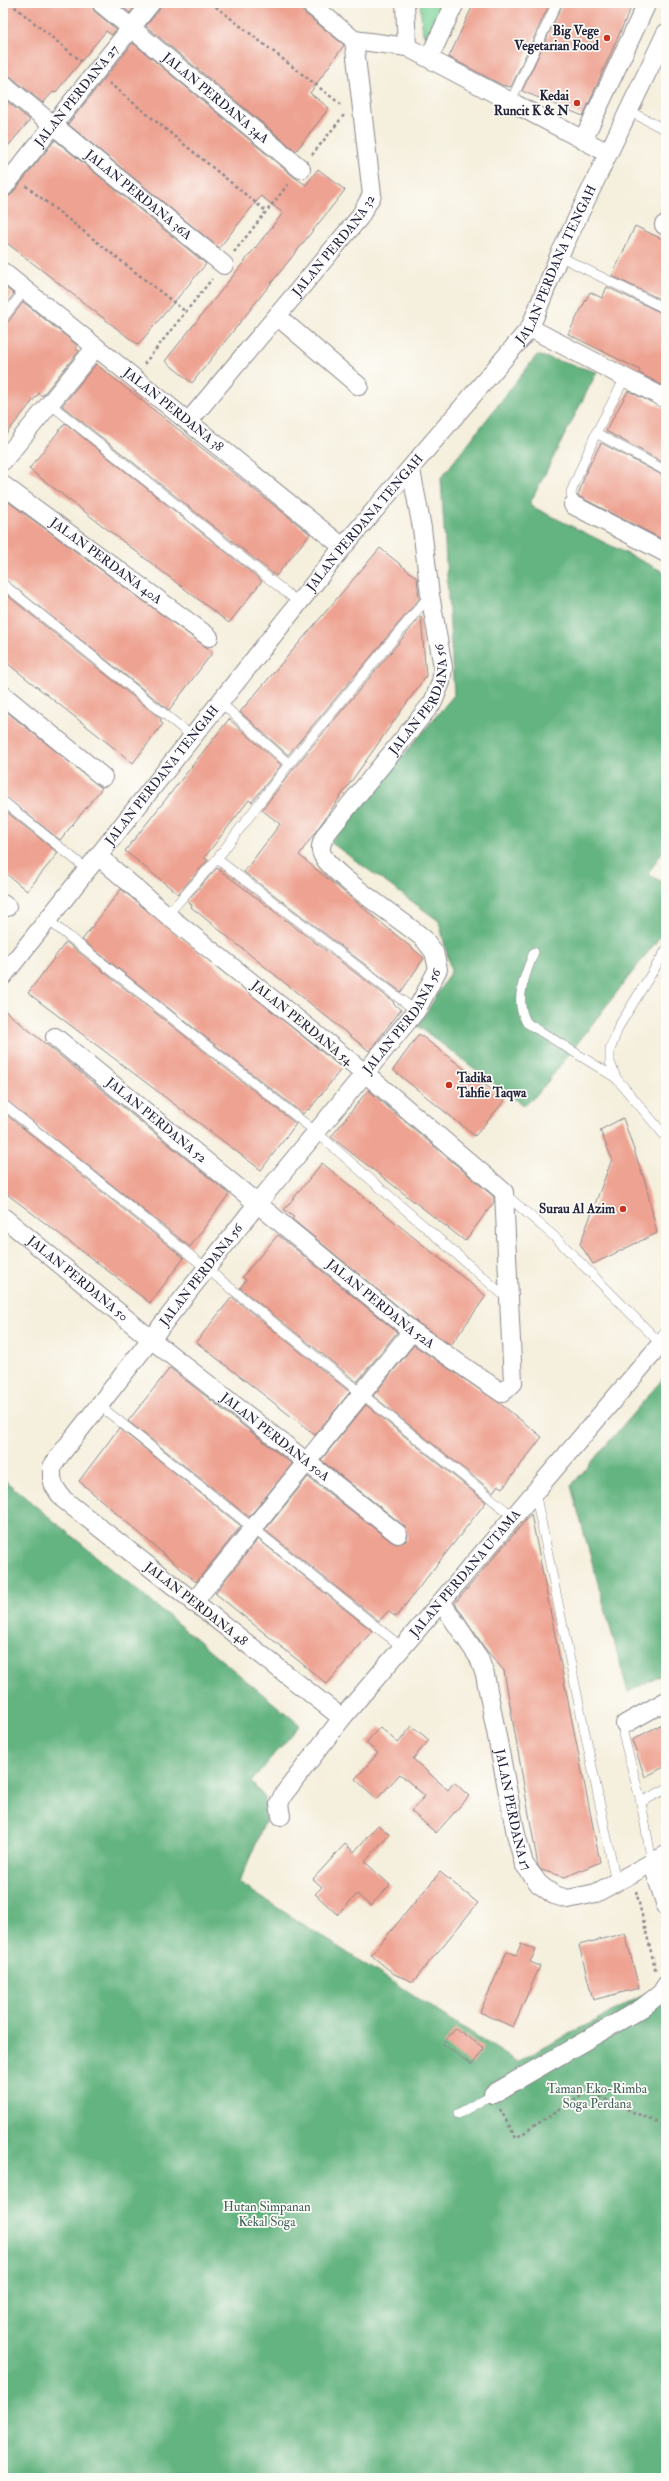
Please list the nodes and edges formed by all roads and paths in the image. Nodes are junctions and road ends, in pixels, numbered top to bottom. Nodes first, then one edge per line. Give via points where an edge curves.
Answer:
1 (10, 3) edge
2 (101, 3) edge
3 (151, 3) edge
4 (211, 3) edge
5 (310, 3) edge
6 (405, 3) edge
7 (455, 3) edge
8 (557, 3) edge
9 (648, 3) edge
10 (131, 28) junction
11 (666, 32) edge
12 (354, 40) junction
13 (406, 47) junction
14 (429, 58) junction
15 (95, 72) junction
16 (3, 84) edge
17 (510, 103) junction
18 (628, 111) junction
19 (53, 125) junction
20 (666, 130) edge
21 (583, 140) junction
22 (608, 153) junction
23 (301, 168) junction
24 (8, 182) edge
25 (267, 212) junction
26 (559, 256) junction
27 (224, 265) junction
28 (3, 272) edge
29 (25, 290) junction
30 (666, 309) edge
31 (186, 312) junction
32 (277, 316) junction
33 (3, 318) edge
34 (530, 328) junction
35 (96, 347) junction
36 (133, 377) junction
37 (625, 378) junction
38 (359, 386) dead end
39 (666, 399) edge
40 (50, 404) junction
41 (188, 422) junction
42 (596, 433) junction
43 (3, 461) edge
44 (411, 470) junction
45 (666, 471) edge
46 (3, 484) edge
47 (573, 505) joint
48 (342, 547) junction
49 (666, 553) edge
50 (3, 584) edge
51 (430, 595) junction
52 (298, 602) junction
53 (209, 637) dead end
54 (3, 695) edge
55 (220, 702) junction
56 (193, 737) junction
57 (289, 764) junction
58 (103, 777) dead end
59 (3, 801) edge
60 (216, 859) junction
61 (94, 863) junction
62 (167, 915) junction
63 (48, 920) junction
64 (666, 950) edge
65 (534, 952) dead end
66 (3, 976) edge
67 (416, 1011) junction
68 (55, 1037) dead end
69 (366, 1074) junction
70 (616, 1078) junction
71 (3, 1104) edge
72 (316, 1132) junction
73 (666, 1137) edge
74 (504, 1192) junction
75 (258, 1204) junction
76 (3, 1217) edge
77 (206, 1268) junction
78 (511, 1301) junction
79 (412, 1331) junction
80 (152, 1340) junction
81 (663, 1341) edge
82 (362, 1394) junction
83 (99, 1405) junction
84 (307, 1462) junction
85 (54, 1486) joint
86 (535, 1492) junction
87 (514, 1517) junction
88 (253, 1530) junction
89 (398, 1534) dead end
90 (193, 1603) junction
91 (442, 1603) junction
92 (403, 1648) junction
93 (666, 1701) edge
94 (342, 1718) junction
95 (625, 1724) joint
96 (666, 1789) edge
97 (641, 1802) junction
98 (281, 1816) dead end
99 (659, 1859) edge
100 (623, 1878) junction
101 (666, 1906) edge
102 (664, 1989) edge
103 (493, 2094) junction
104 (458, 2114) dead end
105 (666, 2121) edge

1 - 15 path
2 - 10 street, JALAN PERDANA 34A
3 - 10 street, JALAN PERDANA 27
4 - 23 path via 348,110
5 - 12 street
6 - 13 street
7 - 14 street
8 - 17 lane
9 - 21 street
10 - 15 street, JALAN PERDANA 27
10 - 23 street, JALAN PERDANA 34A
11 - 18 street, JALAN PERDANA TENGAH
12 - 13 street
12 - 32 street, JALAN PERDANA 32 via 372,195 359,218
13 - 14 street
14 - 17 street
15 - 19 street, JALAN PERDANA 27
15 - 25 path
16 - 19 street, JALAN PERDANA 36A
17 - 21 street
18 - 20 lane
18 - 22 street, JALAN PERDANA TENGAH
19 - 24 street, JALAN PERDANA 27
19 - 27 street, JALAN PERDANA 36A
21 - 22 street
22 - 26 street, JALAN PERDANA TENGAH
23 - 25 path
24 - 31 path
25 - 27 path
26 - 30 lane
26 - 34 street, JALAN PERDANA TENGAH
27 - 31 path
28 - 29 street, JALAN PERDANA 38
29 - 33 lane
29 - 35 street, JALAN PERDANA 38
31 - 36 path
32 - 38 street
32 - 41 street, JALAN PERDANA 32
34 - 37 street
34 - 44 street, JALAN PERDANA TENGAH
35 - 36 street, JALAN PERDANA 38
35 - 40 street
36 - 41 street, JALAN PERDANA 38
37 - 39 street
37 - 42 lane
40 - 43 street
40 - 52 lane
41 - 48 street, JALAN PERDANA 38
42 - 45 lane
42 - 47 lane via 570,492
44 - 48 street, JALAN PERDANA TENGAH
44 - 51 street, JALAN PERDANA 56 via 422,528
46 - 53 street, JALAN PERDANA 40A
47 - 49 street
48 - 52 street, JALAN PERDANA TENGAH
50 - 56 lane
51 - 57 lane
51 - 67 street, JALAN PERDANA 56 via 443,667 436,695 411,730 326,834 321,853 333,869 407,924 434,952 438,969
52 - 55 street, JALAN PERDANA TENGAH
54 - 58 street
55 - 56 street, JALAN PERDANA TENGAH
55 - 57 lane
56 - 61 street, JALAN PERDANA TENGAH
57 - 60 lane
59 - 61 lane
60 - 62 lane
60 - 67 lane
61 - 62 street, JALAN PERDANA 54
61 - 63 street, JALAN PERDANA TENGAH
62 - 69 street, JALAN PERDANA 54
63 - 66 street, JALAN PERDANA TENGAH
63 - 72 lane
64 - 70 lane via 613,1038 610,1062
65 - 70 lane via 523,981 520,1003 522,1015 527,1023
67 - 69 street, JALAN PERDANA 56
68 - 75 street, JALAN PERDANA 52
69 - 72 street, JALAN PERDANA 56
69 - 74 street, JALAN PERDANA 54
70 - 73 lane
71 - 77 lane
72 - 75 street, JALAN PERDANA 56
72 - 78 lane
74 - 78 street
74 - 81 lane
75 - 77 street, JALAN PERDANA 56
75 - 79 street, JALAN PERDANA 52A
76 - 80 street, JALAN PERDANA 50
77 - 80 street, JALAN PERDANA 56
77 - 82 lane
78 - 79 street, JALAN PERDANA 52A via 514,1383 502,1393
79 - 82 street
80 - 83 street, JALAN PERDANA 56
80 - 84 street, JALAN PERDANA 50A
81 - 86 street, JALAN PERDANA UTAMA
82 - 84 street
82 - 87 lane
83 - 85 street, JALAN PERDANA 56 via 52,1467
83 - 88 lane
84 - 88 street
84 - 89 street, JALAN PERDANA 50A
85 - 90 street, JALAN PERDANA 48 via 63,1499
86 - 87 street, JALAN PERDANA UTAMA
86 - 100 lane
87 - 91 street, JALAN PERDANA UTAMA
88 - 90 street
88 - 92 lane
90 - 94 street, JALAN PERDANA 48
91 - 92 street, JALAN PERDANA UTAMA
91 - 100 street, JALAN PERDANA 17 via 479,1658 485,1675 524,1864 539,1884 554,1895 568,1899 596,1892
92 - 94 street, JALAN PERDANA UTAMA
93 - 95 street
94 - 98 street, JALAN PERDANA UTAMA via 283,1795 279,1804
95 - 97 lane via 623,1734
96 - 97 lane
97 - 99 lane
99 - 100 street, JALAN PERDANA 17
99 - 101 street
100 - 102 path
102 - 103 street via 642,2008
103 - 104 lane
103 - 105 path via 516,2138 588,2091 662,2125

